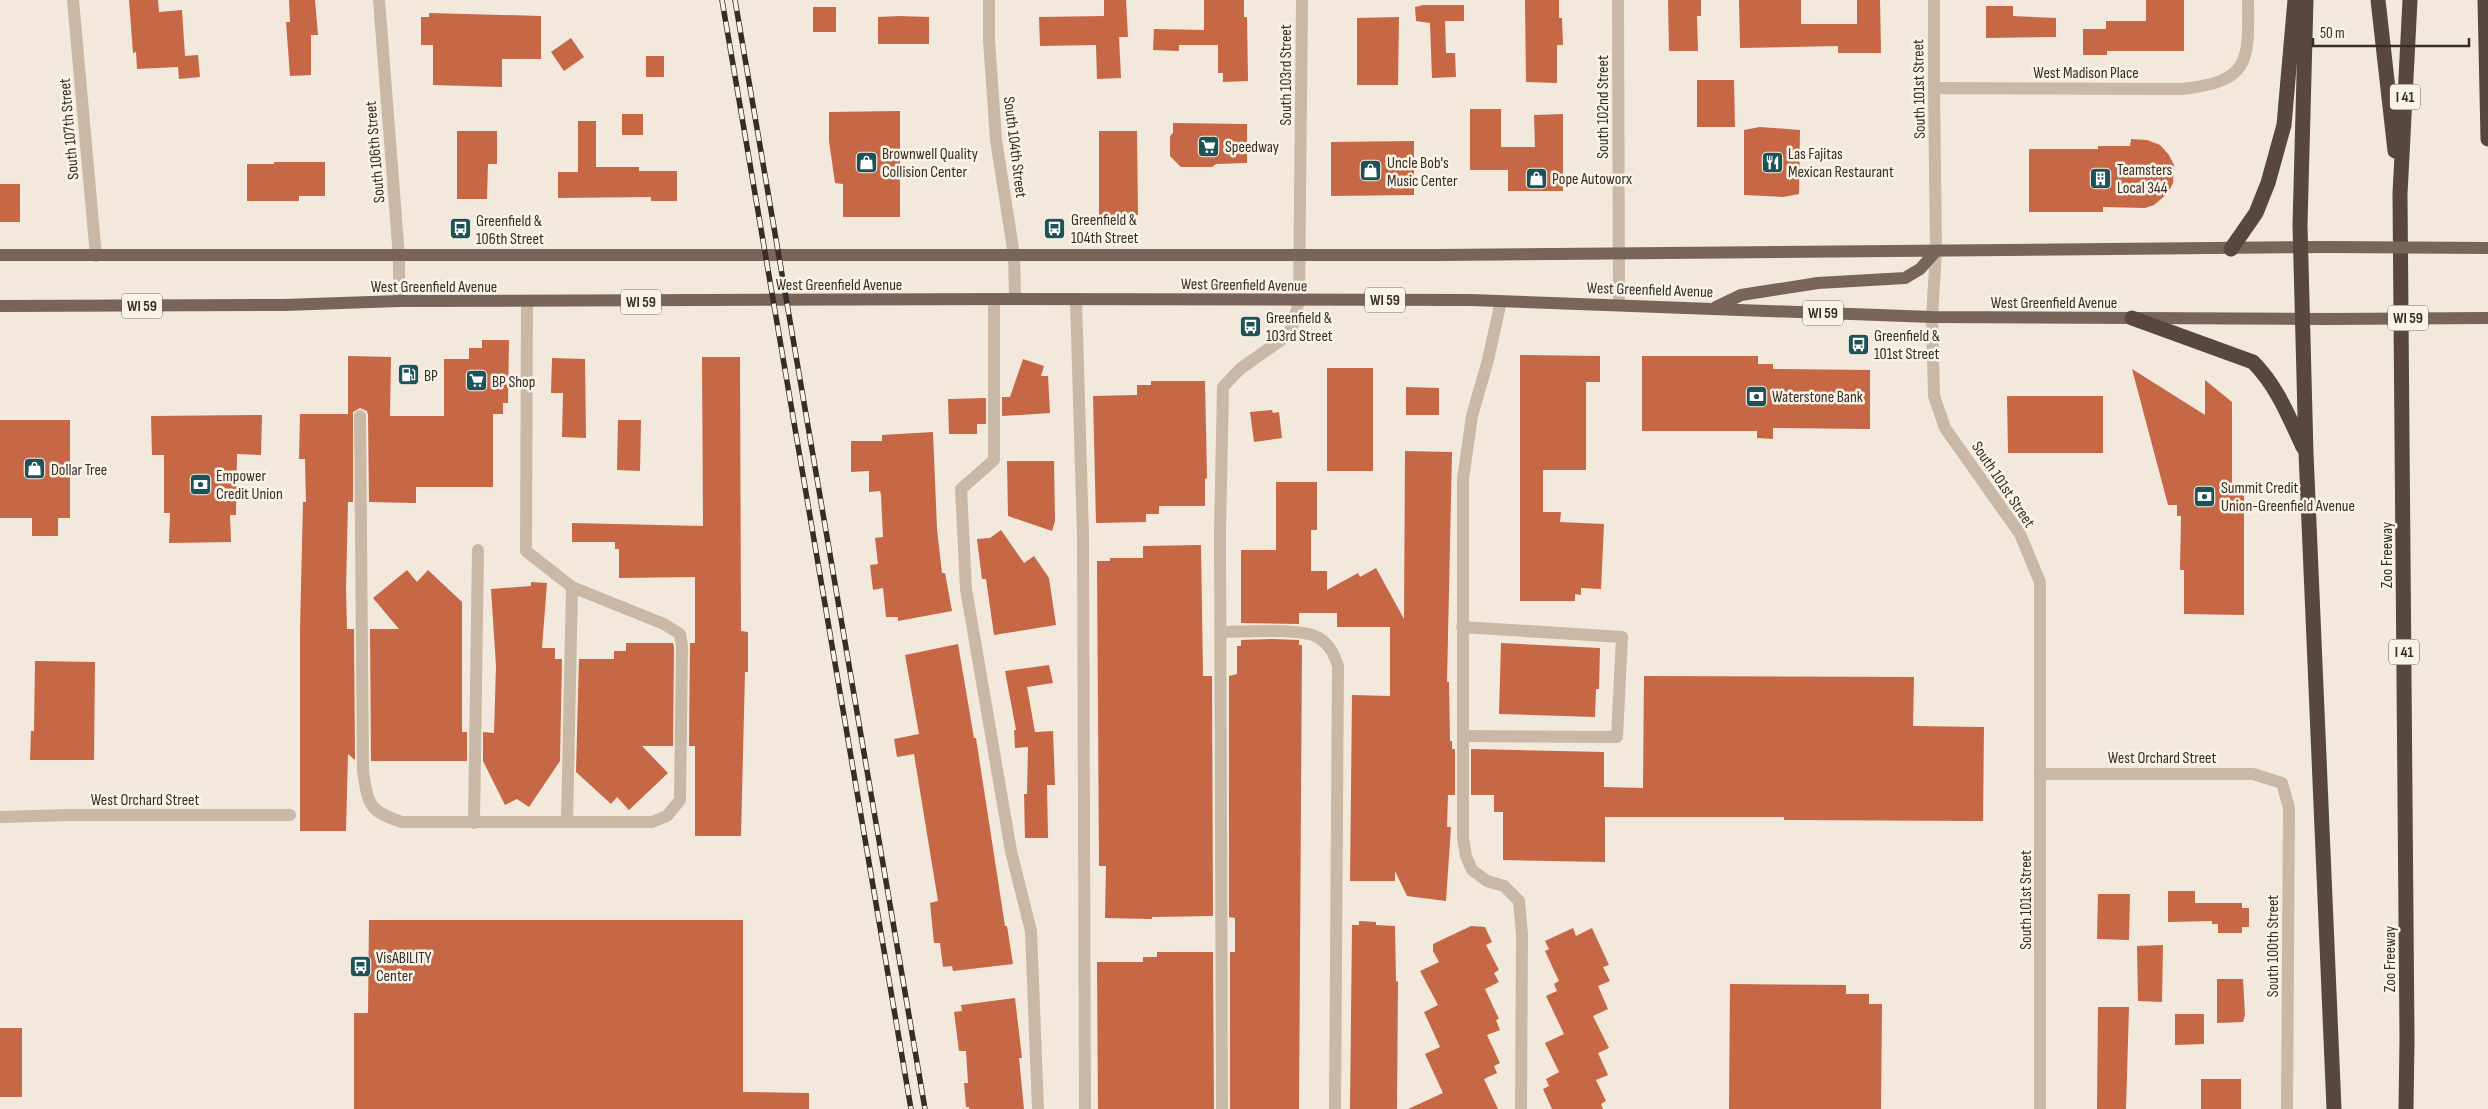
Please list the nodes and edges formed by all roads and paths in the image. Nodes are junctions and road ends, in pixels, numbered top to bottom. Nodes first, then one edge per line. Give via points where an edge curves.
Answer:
1 (73, 0) edge
2 (379, 0) edge
3 (989, 0) edge
4 (1302, 0) edge
5 (1618, 0) edge
6 (1934, 0) edge
7 (2248, 0) edge
8 (2295, 0) edge
9 (2306, 0) edge
10 (2378, 0) edge
11 (2410, 0) edge
12 (2485, 0) edge
13 (1934, 88) junction
14 (2488, 139) edge
15 (2400, 194) junction
16 (2300, 247) junction
17 (2231, 248) junction
18 (2488, 248) edge
19 (1936, 251) junction
20 (1300, 254) junction
21 (1618, 254) junction
22 (0, 255) edge
23 (96, 256) junction
24 (1014, 256) junction
25 (399, 257) junction
26 (994, 299) junction
27 (1015, 299) junction
28 (1076, 299) junction
29 (400, 301) junction
30 (1300, 301) junction
31 (1501, 301) junction
32 (526, 302) junction
33 (1619, 304) junction
34 (0, 306) edge
35 (1714, 308) junction
36 (1932, 317) junction
37 (2132, 318) junction
38 (2488, 318) edge
39 (2302, 319) junction
40 (360, 416) dead end
41 (2306, 453) junction
42 (478, 550) dead end
43 (572, 586) junction
44 (1462, 627) junction
45 (1220, 632) junction
46 (1463, 736) junction
47 (2041, 774) junction
48 (2282, 783) joint
49 (290, 815) dead end
50 (0, 817) edge
51 (567, 822) junction
52 (474, 823) junction
53 (1038, 1109) edge
54 (1085, 1109) edge
55 (1222, 1109) edge
56 (1335, 1109) edge
57 (1521, 1109) edge
58 (2040, 1109) edge
59 (2287, 1109) edge
60 (2334, 1109) edge
61 (2406, 1109) edge

1 - 23 street, South 107th Street
2 - 25 street, South 106th Street
3 - 24 street, South 104th Street via 996,140
4 - 20 street, South 103rd Street
5 - 21 street, South 102nd Street
6 - 13 street, South 101st Street
7 - 13 street, West Madison Place via 2247,53 2243,64 2234,74 2212,84 2181,89
8 - 17 highway via 2284,125 2268,184 2256,213
9 - 16 highway
10 - 15 highway
11 - 15 highway, Zoo Freeway / I 41
12 - 14 highway
13 - 19 street, South 101st Street
15 - 61 highway, Zoo Freeway / I 41
16 - 17 main road, West Greenfield Avenue
16 - 18 main road, West Greenfield Avenue, bridge
16 - 39 highway
17 - 19 main road, West Greenfield Avenue
19 - 21 main road, West Greenfield Avenue
19 - 35 main road via 1920,269 1905,278 1818,283 1742,296
19 - 36 street, South 101st Street
20 - 21 main road, West Greenfield Avenue
20 - 24 main road, West Greenfield Avenue
20 - 30 street, South 103rd Street
21 - 33 street, South 102nd Street
22 - 23 main road, West Greenfield Avenue
23 - 25 main road, West Greenfield Avenue
24 - 25 main road, West Greenfield Avenue
24 - 27 street, South 104th Street
25 - 29 street, South 106th Street
26 - 27 main road, West Greenfield Avenue / WI 59
26 - 32 main road, West Greenfield Avenue / WI 59
26 - 53 street via 994,460 961,489 966,589 1011,851 1031,931
27 - 28 main road, West Greenfield Avenue / WI 59
28 - 30 main road, West Greenfield Avenue / WI 59
28 - 54 street via 1083,536
29 - 32 main road, West Greenfield Avenue / WI 59
29 - 34 main road, West Greenfield Avenue / WI 59 via 284,305
30 - 31 main road, West Greenfield Avenue / WI 59
30 - 45 street, South 103rd Street via 1292,328 1284,338 1240,369 1223,387
31 - 33 main road, West Greenfield Avenue / WI 59
31 - 44 street via 1472,416 1463,479
32 - 43 street via 526,551
33 - 35 main road, West Greenfield Avenue / WI 59
35 - 36 main road, West Greenfield Avenue / WI 59
36 - 37 main road, West Greenfield Avenue / WI 59
36 - 47 street, South 101st Street via 1934,396 1945,428 2020,534 2040,582
37 - 39 main road, West Greenfield Avenue / WI 59
37 - 41 highway via 2253,362 2277,391
38 - 39 main road, West Greenfield Avenue / WI 59, bridge
39 - 41 highway
40 - 52 street via 363,771 367,798 381,815 402,822
41 - 60 highway
42 - 52 street
43 - 51 street
43 - 51 street via 664,624 680,634 680,800 667,816 652,822
44 - 46 street
44 - 46 street via 1622,637 1617,737
45 - 55 street
45 - 56 street via 1303,632 1318,637 1332,649 1338,666
46 - 57 street via 1463,838 1466,856 1472,870 1487,881 1504,886 1519,901 1522,935
47 - 48 street, West Orchard Street via 2253,774
47 - 58 street, South 101st Street
48 - 59 street, South 100th Street via 2288,808
49 - 50 street, West Orchard Street
51 - 52 street

